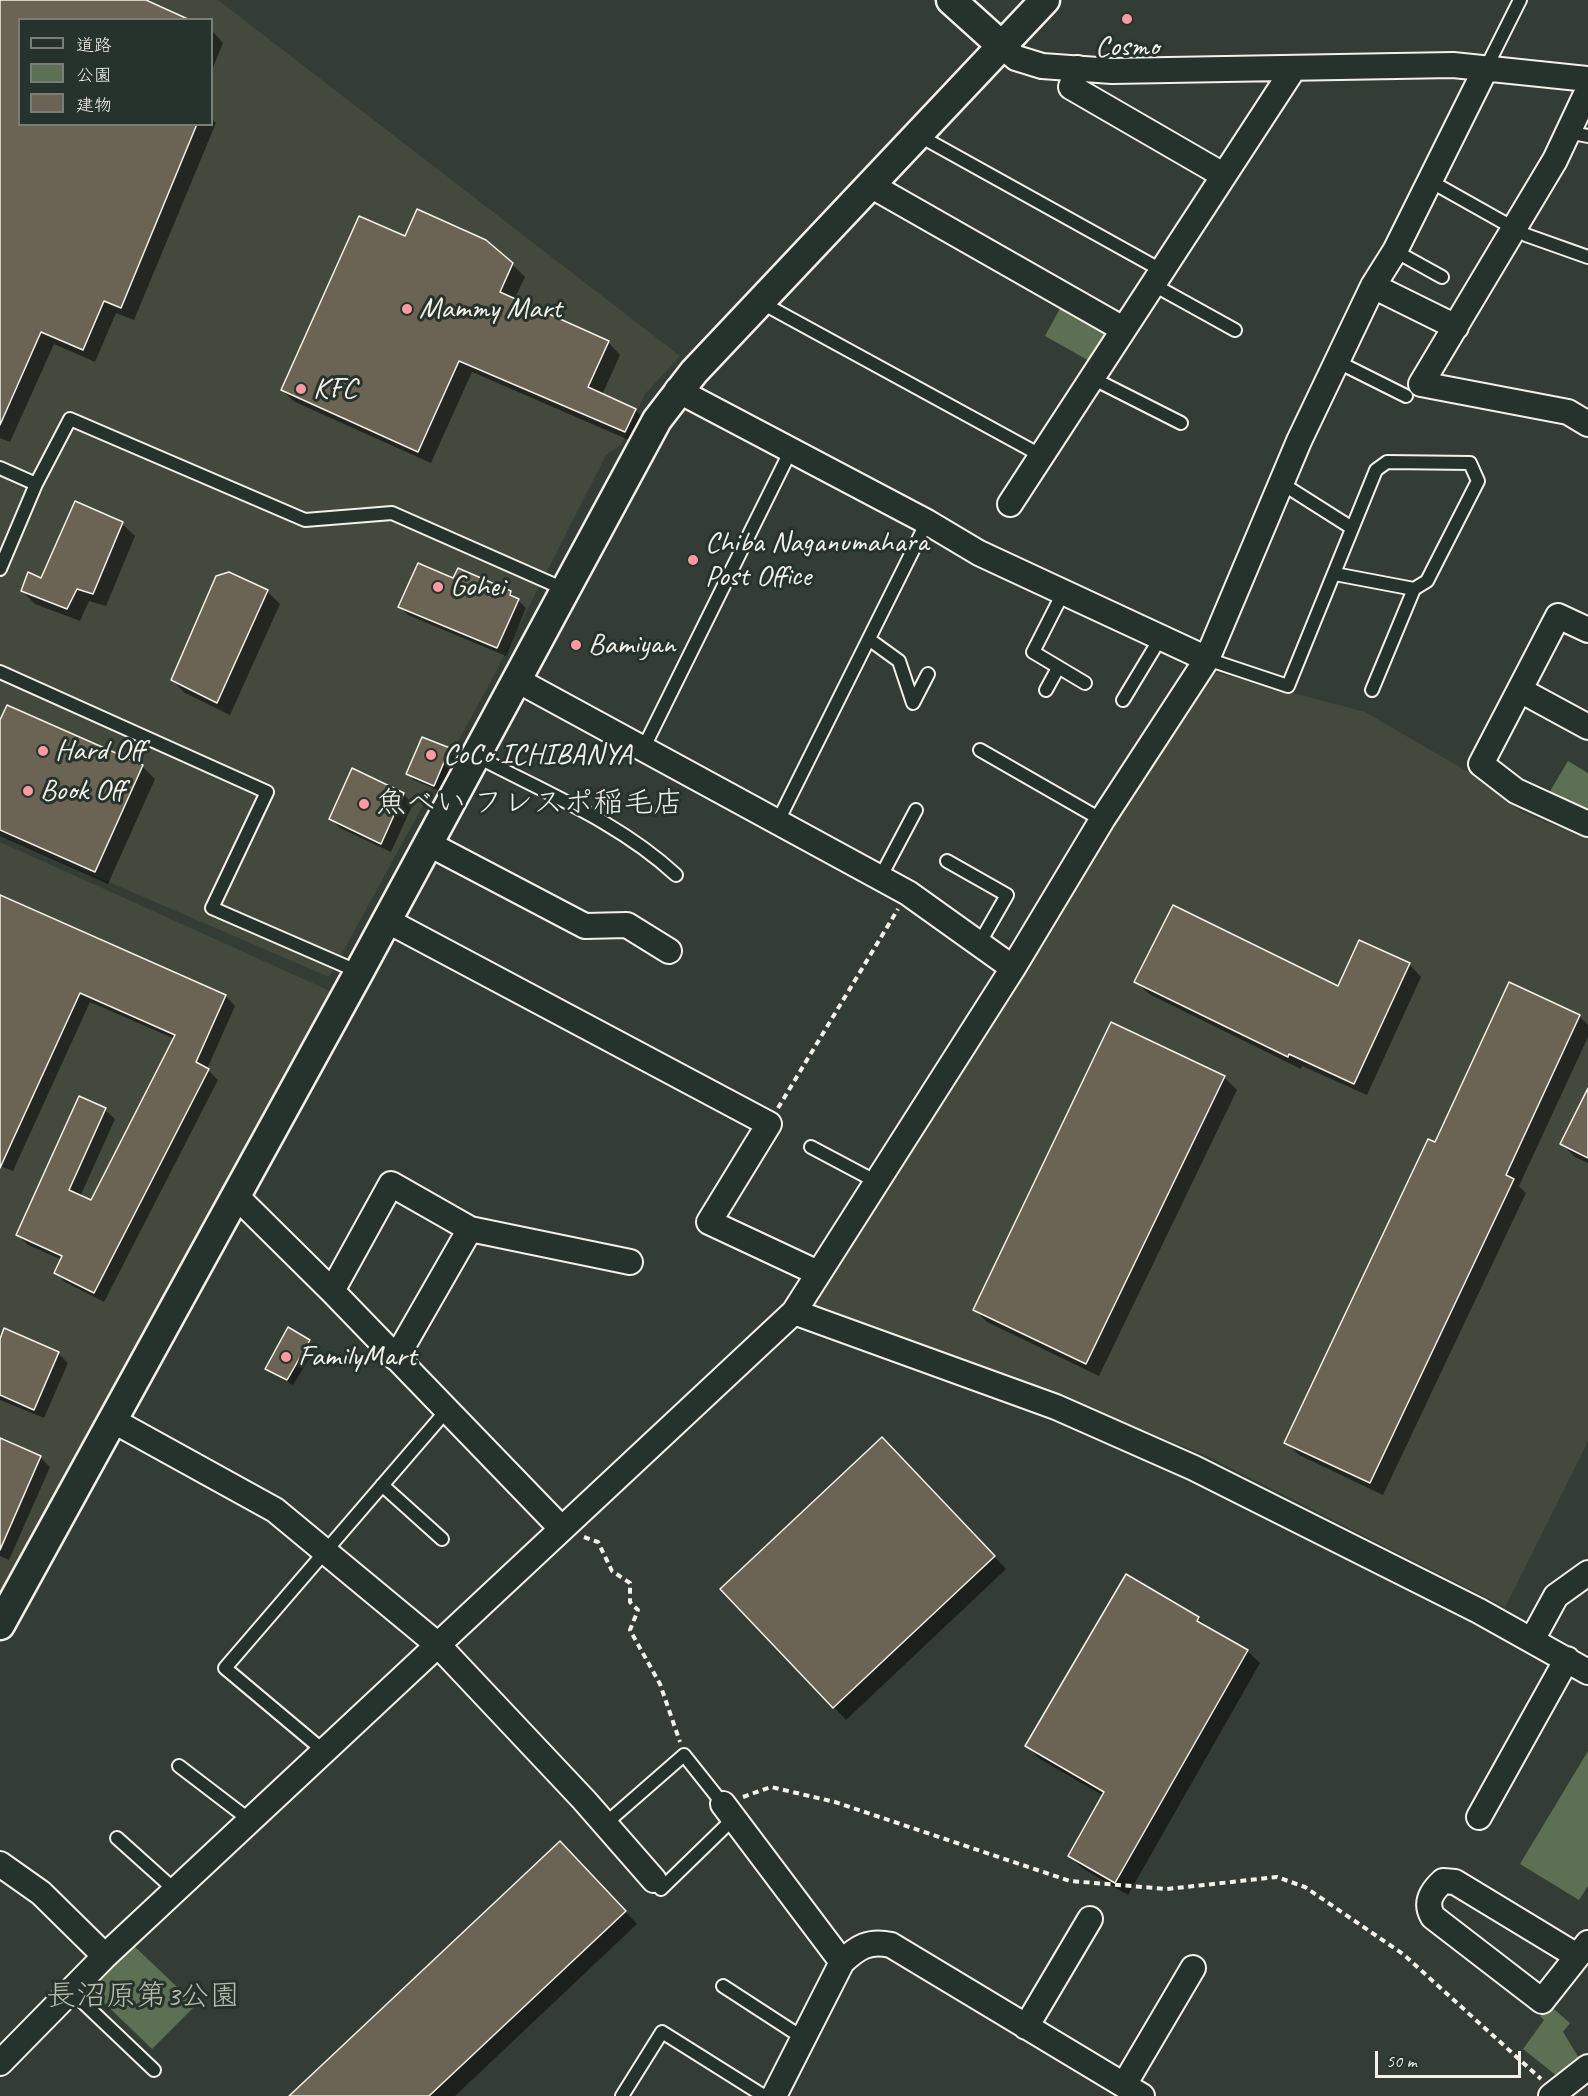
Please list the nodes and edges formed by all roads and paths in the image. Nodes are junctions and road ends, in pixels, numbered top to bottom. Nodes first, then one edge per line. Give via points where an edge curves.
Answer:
1 (951, 0) edge
2 (1045, 0) edge
3 (1520, 0) edge
4 (1002, 46) junction
5 (1078, 68) junction
6 (1294, 68) junction
7 (1485, 70) junction
8 (1588, 79) edge
9 (1588, 90) edge
10 (1578, 134) edge
11 (918, 135) junction
12 (1223, 175) junction
13 (1430, 182) junction
14 (872, 186) junction
15 (1515, 227) junction
16 (1395, 251) junction
17 (1588, 257) edge
18 (1156, 277) junction
19 (1442, 277) dead end
20 (1373, 286) junction
21 (762, 303) junction
22 (1456, 327) junction
23 (1123, 329) junction
24 (1235, 330) dead end
25 (1338, 362) junction
26 (1092, 378) junction
27 (677, 390) junction
28 (1406, 396) dead end
29 (1181, 423) dead end
30 (1588, 424) edge
31 (791, 450) junction
32 (1042, 456) junction
33 (0, 468) edge
34 (1281, 483) junction
35 (36, 484) junction
36 (1011, 504) dead end
37 (927, 522) junction
38 (1352, 528) junction
39 (0, 569) edge
40 (1335, 574) junction
41 (564, 590) junction
42 (1414, 590) junction
43 (1064, 591) junction
44 (1588, 630) edge
45 (1161, 637) junction
46 (870, 640) junction
47 (1207, 659) junction
48 (1058, 668) junction
49 (0, 672) edge
50 (928, 674) dead end
51 (517, 680) junction
52 (1085, 683) dead end
53 (1046, 690) dead end
54 (1372, 690) dead end
55 (1520, 690) junction
56 (1123, 700) dead end
57 (1588, 727) edge
58 (643, 749) junction
59 (980, 750) dead end
60 (476, 756) junction
61 (916, 810) dead end
62 (1102, 820) junction
63 (777, 823) junction
64 (1588, 824) edge
65 (429, 844) junction
66 (947, 861) dead end
67 (676, 875) dead end
68 (880, 878) junction
69 (908, 893) junction
70 (386, 920) junction
71 (979, 944) junction
72 (669, 951) dead end
73 (1013, 968) junction
74 (359, 972) junction
75 (768, 1124) junction
76 (811, 1147) dead end
77 (875, 1181) junction
78 (236, 1196) junction
79 (470, 1229) junction
80 (630, 1262) dead end
81 (818, 1273) junction
82 (332, 1291) junction
83 (794, 1312) junction
84 (396, 1358) junction
85 (447, 1410) junction
86 (112, 1420) junction
87 (382, 1485) junction
88 (561, 1528) junction
89 (442, 1539) dead end
90 (324, 1551) junction
91 (1588, 1573) edge
92 (0, 1625) edge
93 (1532, 1640) junction
94 (438, 1645) junction
95 (1567, 1659) junction
96 (1588, 1672) edge
97 (325, 1752) junction
98 (684, 1755) junction
99 (178, 1766) dead end
100 (728, 1811) junction
101 (1479, 1817) dead end
102 (251, 1821) junction
103 (605, 1824) junction
104 (117, 1838) dead end
105 (0, 1864) edge
106 (654, 1880) joint
107 (176, 1891) junction
108 (1090, 1919) dead end
109 (1582, 1949) edge
110 (105, 1956) junction
111 (842, 1962) junction
112 (1193, 1968) dead end
113 (723, 1986) dead end
114 (70, 1991) junction
115 (1026, 2027) junction
116 (802, 2038) junction
117 (0, 2063) edge
118 (1588, 2067) edge
119 (154, 2070) dead end
120 (1133, 2090) edge
121 (1545, 2092) edge
122 (622, 2096) edge
123 (764, 2096) edge
124 (774, 2096) edge

1 - 4 street
2 - 4 street
3 - 7 lane
4 - 5 street via 1016,58 1042,66
4 - 11 street
5 - 6 street
5 - 12 street via 1071,87
6 - 7 street via 1453,65
6 - 12 street
7 - 8 street
7 - 13 street
9 - 10 street
10 - 15 street
11 - 14 street
11 - 18 lane
12 - 18 street
13 - 15 lane
13 - 16 street
14 - 21 street
14 - 23 street
15 - 17 lane via 1526,235
15 - 22 street
16 - 19 lane
16 - 20 street
18 - 23 street
18 - 24 lane
20 - 22 street
20 - 25 street
21 - 27 street
21 - 32 lane
22 - 30 street via 1421,384 1568,412
23 - 26 street
25 - 28 lane
25 - 34 street
26 - 29 lane
26 - 32 street
27 - 31 street
27 - 41 street
31 - 37 street
31 - 58 lane
32 - 36 street
33 - 35 lane
34 - 38 lane
34 - 47 street
35 - 39 lane
35 - 41 lane via 70,419 304,520 392,513
37 - 43 street via 979,553
37 - 46 lane
38 - 40 lane
38 - 42 lane via 1376,470 1387,462 1470,463 1478,481 1427,582
40 - 42 lane
40 - 47 lane via 1288,686
41 - 51 street
42 - 54 lane
43 - 45 street
43 - 48 lane via 1033,652
44 - 55 street via 1558,616
45 - 47 street
45 - 56 lane
46 - 50 lane via 899,661 913,703
46 - 63 lane
47 - 62 street
48 - 52 lane
48 - 53 lane
49 - 74 lane via 267,792 212,908
51 - 58 street
51 - 60 street
55 - 57 street
55 - 64 street via 1481,764 1516,791
58 - 63 street
59 - 62 lane
60 - 65 street
60 - 67 lane via 624,834
61 - 68 lane
62 - 73 street
63 - 68 street
65 - 70 street
65 - 72 street via 585,926 627,925
66 - 71 lane via 1007,895
68 - 69 street
69 - 71 street
69 - 75 path
70 - 74 street
70 - 75 street
71 - 73 street
73 - 77 street
74 - 78 street
75 - 81 street via 708,1222
76 - 77 lane
77 - 81 street
78 - 82 street
78 - 86 street
79 - 80 street
79 - 82 street via 391,1184
79 - 84 street
81 - 83 street
82 - 84 street
83 - 88 street
83 - 93 street via 1056,1407 1194,1468
84 - 85 street
85 - 87 lane
85 - 88 street
86 - 90 street via 275,1510
86 - 92 street
87 - 89 lane
87 - 90 lane
88 - 94 street
88 - 98 path via 598,1542 612,1571 630,1583 630,1602 638,1610 630,1630 660,1684
90 - 94 street
90 - 97 lane via 225,1668
91 - 93 street via 1556,1596
93 - 95 street
94 - 97 street
94 - 103 street
95 - 96 street
95 - 101 street
97 - 102 street
98 - 100 lane
98 - 103 lane
99 - 102 lane
100 - 106 lane via 661,1889
100 - 111 street
100 - 121 path via 771,1787 835,1802 1070,1881 1167,1889 1277,1877 1305,1887 1403,1954 1542,2081
102 - 107 street
103 - 106 street
104 - 107 lane
105 - 110 street via 41,1893
107 - 110 street
108 - 115 street
109 - 109 street via 1542,2001 1433,1917 1428,1910 1429,1899 1443,1881 1455,1882
110 - 114 street
111 - 115 street via 856,1948 874,1941 891,1946
111 - 116 street
112 - 120 street
113 - 116 lane
114 - 117 street
114 - 119 lane
115 - 120 street
116 - 124 street
118 - 121 street
122 - 123 lane via 662,2032

